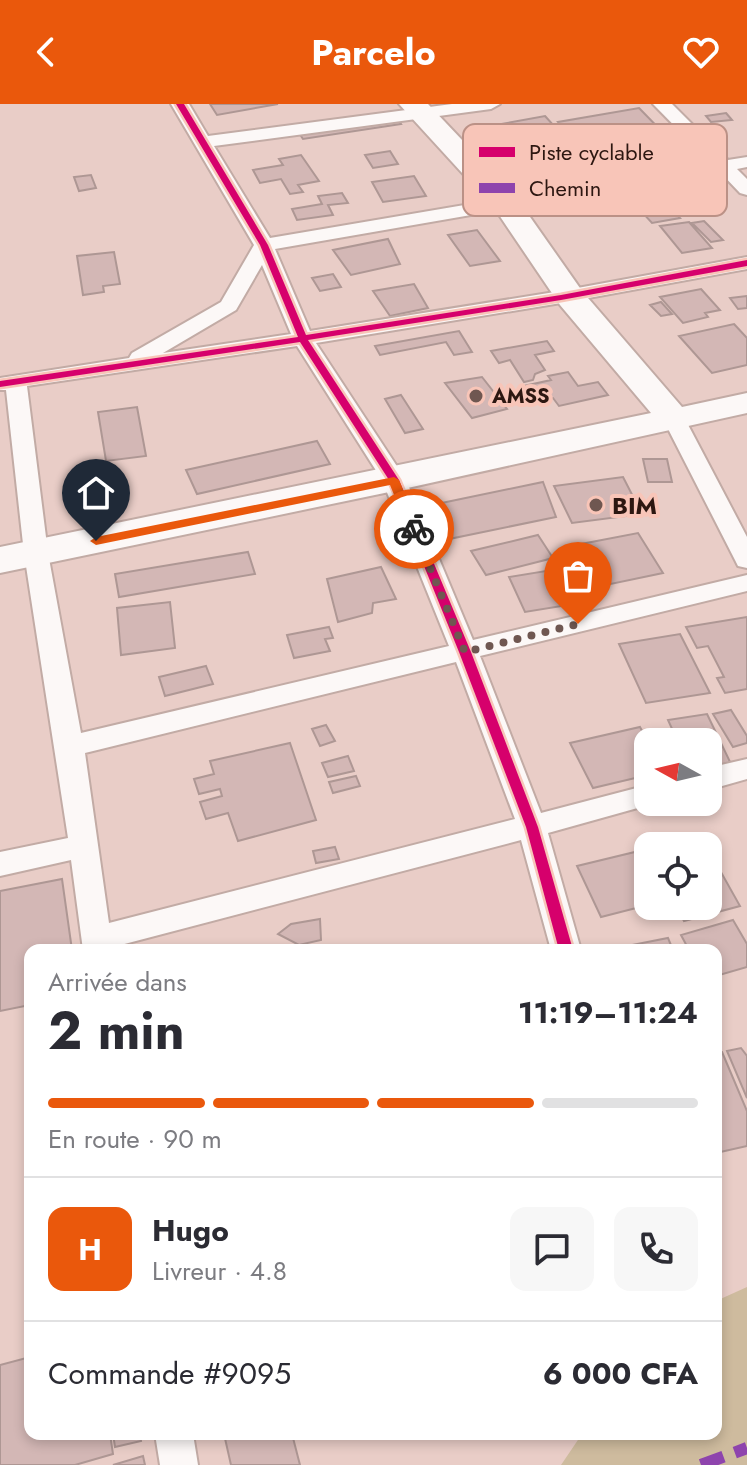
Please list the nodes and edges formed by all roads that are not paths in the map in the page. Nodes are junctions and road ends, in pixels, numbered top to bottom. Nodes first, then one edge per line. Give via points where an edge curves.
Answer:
1 (180, 104) edge
2 (491, 104) edge
3 (662, 104) edge
4 (416, 109) edge
5 (683, 124) edge
6 (203, 142) junction
7 (463, 158) edge
8 (747, 162) edge
9 (727, 166) edge
10 (727, 167) edge
11 (747, 189) edge
12 (463, 210) edge
13 (515, 216) edge
14 (264, 245) junction
15 (747, 263) edge
16 (571, 298) junction
17 (304, 341) junction
18 (124, 367) junction
19 (8, 383) edge
20 (747, 403) edge
21 (674, 419) junction
22 (394, 480) junction
23 (18, 556) edge
24 (747, 560) edge
25 (747, 583) edge
26 (465, 652) junction
27 (70, 746) junction
28 (747, 769) edge
29 (722, 775) edge
30 (634, 800) edge
31 (532, 827) junction
32 (84, 846) junction
33 (0, 864) edge
34 (97, 944) edge
35 (101, 944) edge
36 (564, 944) edge
37 (175, 1440) edge
38 (179, 1465) edge

1 - 6 street
2 - 4 street
3 - 5 street
4 - 6 street
4 - 7 main road
6 - 14 street
8 - 9 street
10 - 11 street
12 - 14 street
13 - 16 main road
14 - 17 street
14 - 18 street via 229,306
15 - 16 street
16 - 17 street
16 - 21 main road
17 - 18 street
17 - 22 street
18 - 19 street
19 - 23 street
20 - 21 main road
21 - 22 main road
21 - 24 street
22 - 23 main road
22 - 26 street
23 - 27 street
25 - 26 street
26 - 27 street
26 - 31 street
27 - 32 street
28 - 29 street
30 - 31 street
31 - 35 street
31 - 36 street
32 - 33 street
32 - 34 street
37 - 38 street

